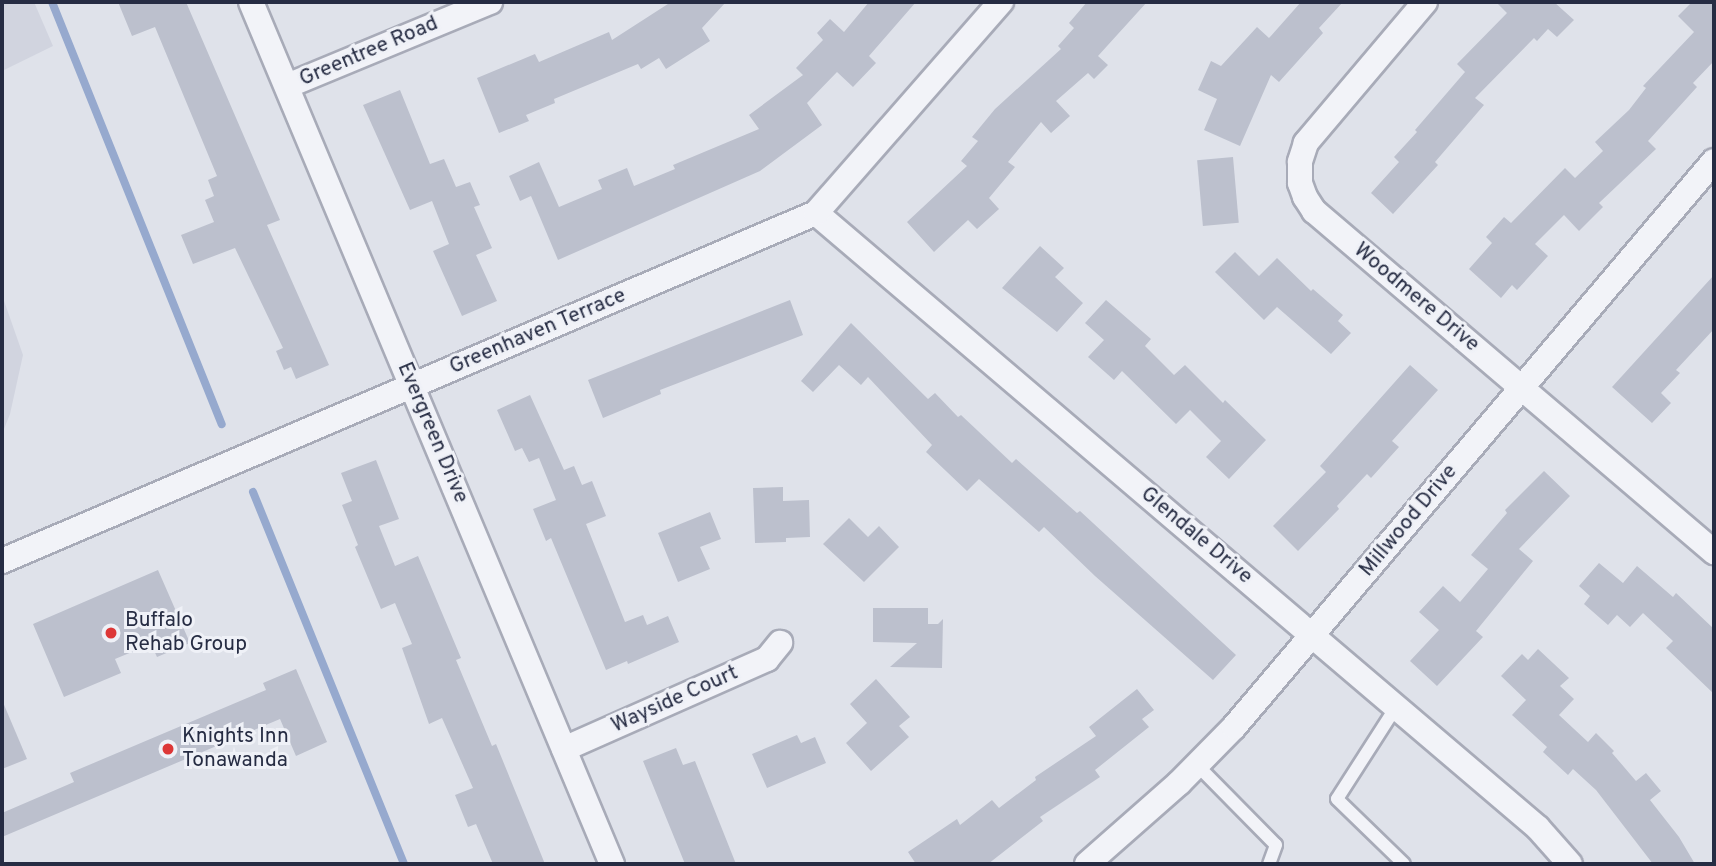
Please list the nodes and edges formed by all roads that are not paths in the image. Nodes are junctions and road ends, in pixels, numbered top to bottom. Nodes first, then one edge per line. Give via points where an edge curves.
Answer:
1 (251, 2) edge
2 (490, 2) edge
3 (1001, 2) edge
4 (1425, 2) edge
5 (287, 86) junction
6 (1714, 161) edge
7 (816, 213) junction
8 (413, 386) junction
9 (1522, 387) junction
10 (1714, 552) edge
11 (2, 561) edge
12 (1312, 635) junction
13 (780, 643) dead end
14 (1396, 707) junction
15 (564, 749) junction
16 (1197, 765) junction
17 (612, 864) edge
18 (1087, 864) edge
19 (1269, 864) edge
20 (1404, 864) edge
21 (1570, 864) edge

1 - 5 street, Evergreen Drive
2 - 5 street, Greentree Road
3 - 7 street, Greenhaven Terrace
4 - 9 street, Woodmere Drive via 1306,144 1300,183 1314,211
5 - 8 street, Evergreen Drive
6 - 9 street, Millwood Drive
7 - 8 street, Greenhaven Terrace
7 - 12 street, Glendale Drive
8 - 11 street, Greenhaven Terrace
8 - 15 street, Evergreen Drive
9 - 10 street, Woodmere Drive
9 - 12 street, Millwood Drive
12 - 14 street, Glendale Drive
12 - 16 street, Millwood Drive
13 - 15 street, Wayside Court via 767,659
14 - 20 lane via 1337,799
14 - 21 street, Glendale Drive via 1538,828
15 - 17 street, Evergreen Drive
16 - 18 street, Millwood Drive
16 - 19 lane via 1276,845

